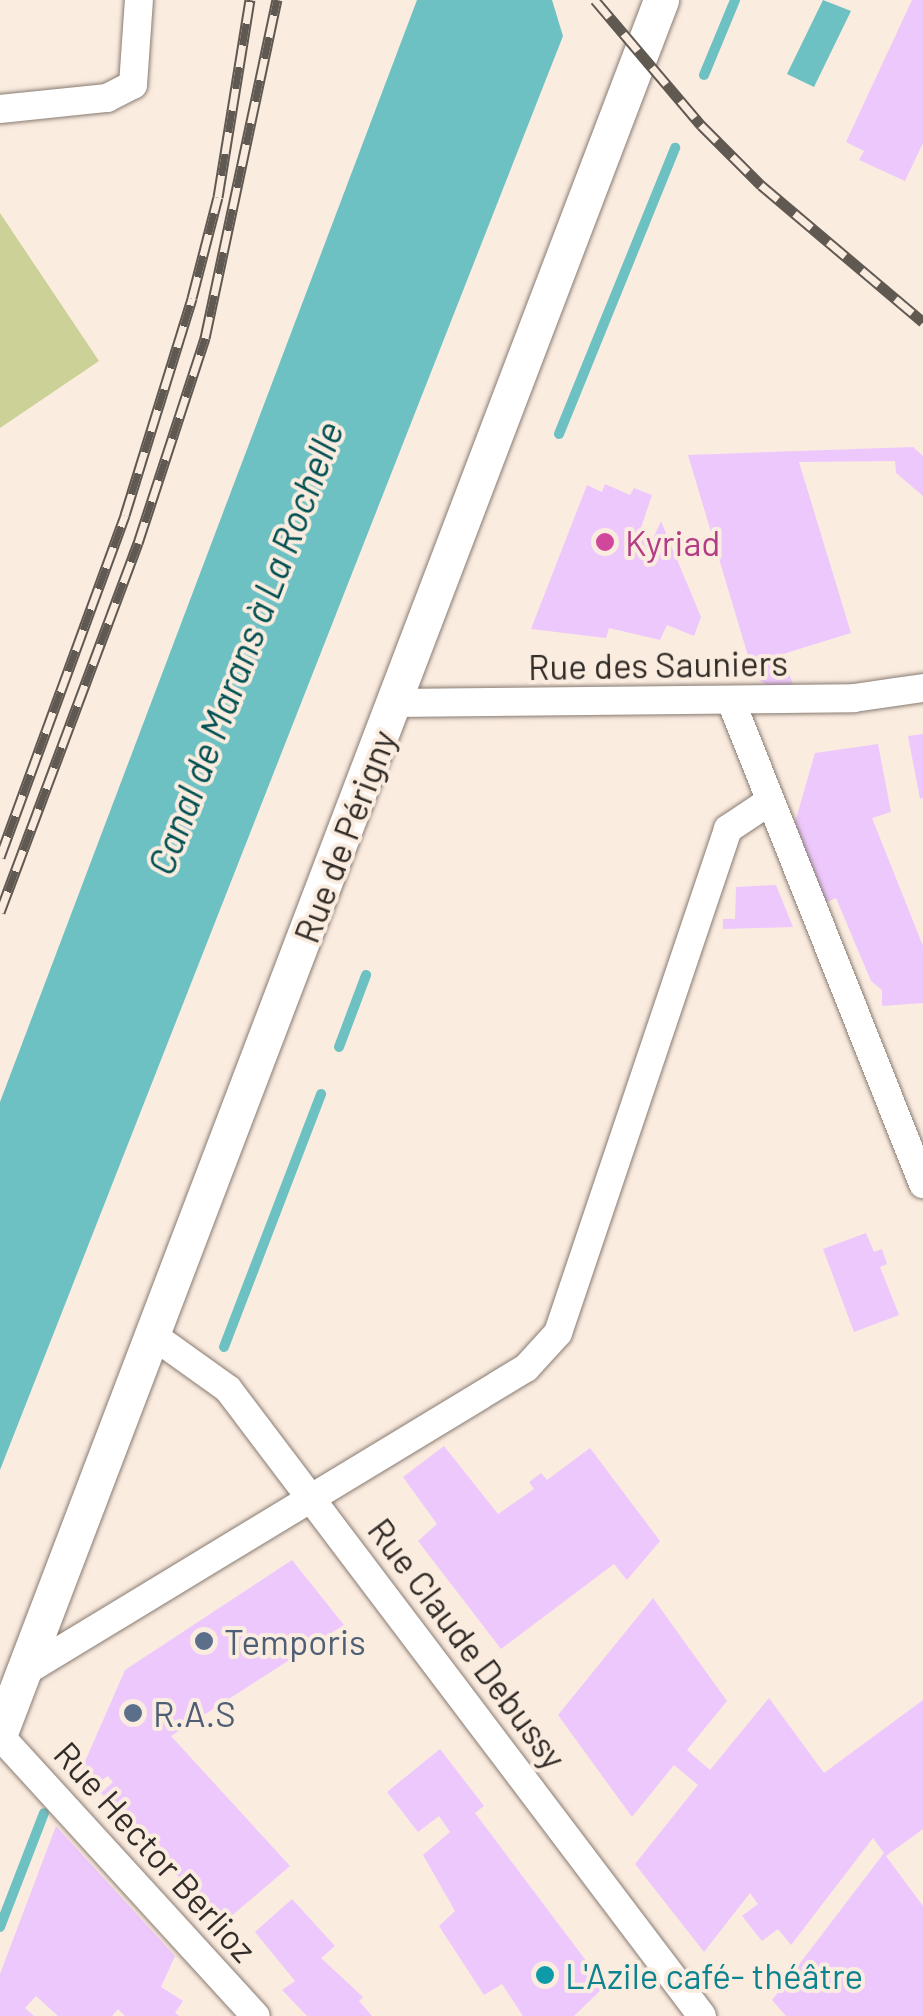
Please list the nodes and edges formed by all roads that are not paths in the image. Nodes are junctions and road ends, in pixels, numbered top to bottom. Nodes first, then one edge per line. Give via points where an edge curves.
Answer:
1 (139, 0) edge
2 (660, 0) edge
3 (0, 109) edge
4 (923, 688) edge
5 (730, 701) junction
6 (394, 704) junction
7 (770, 801) junction
8 (923, 1184) edge
9 (154, 1336) junction
10 (313, 1500) junction
11 (26, 1671) junction
12 (0, 1734) edge
13 (256, 2016) edge
14 (702, 2016) edge

1 - 3 street via 133,85 106,98
2 - 6 street, Rue de Périgny
4 - 5 street, Rue des Sauniers via 854,698
5 - 6 street, Rue des Sauniers
5 - 7 street
6 - 9 street, Rue de Périgny
7 - 8 street
7 - 10 street via 728,829 558,1333 526,1368
9 - 10 street, Rue Claude Debussy via 228,1389
9 - 11 street, Rue de Périgny
10 - 11 street
10 - 14 street, Rue Claude Debussy
11 - 12 street, Rue de Périgny
12 - 13 street, Rue Hector Berlioz

